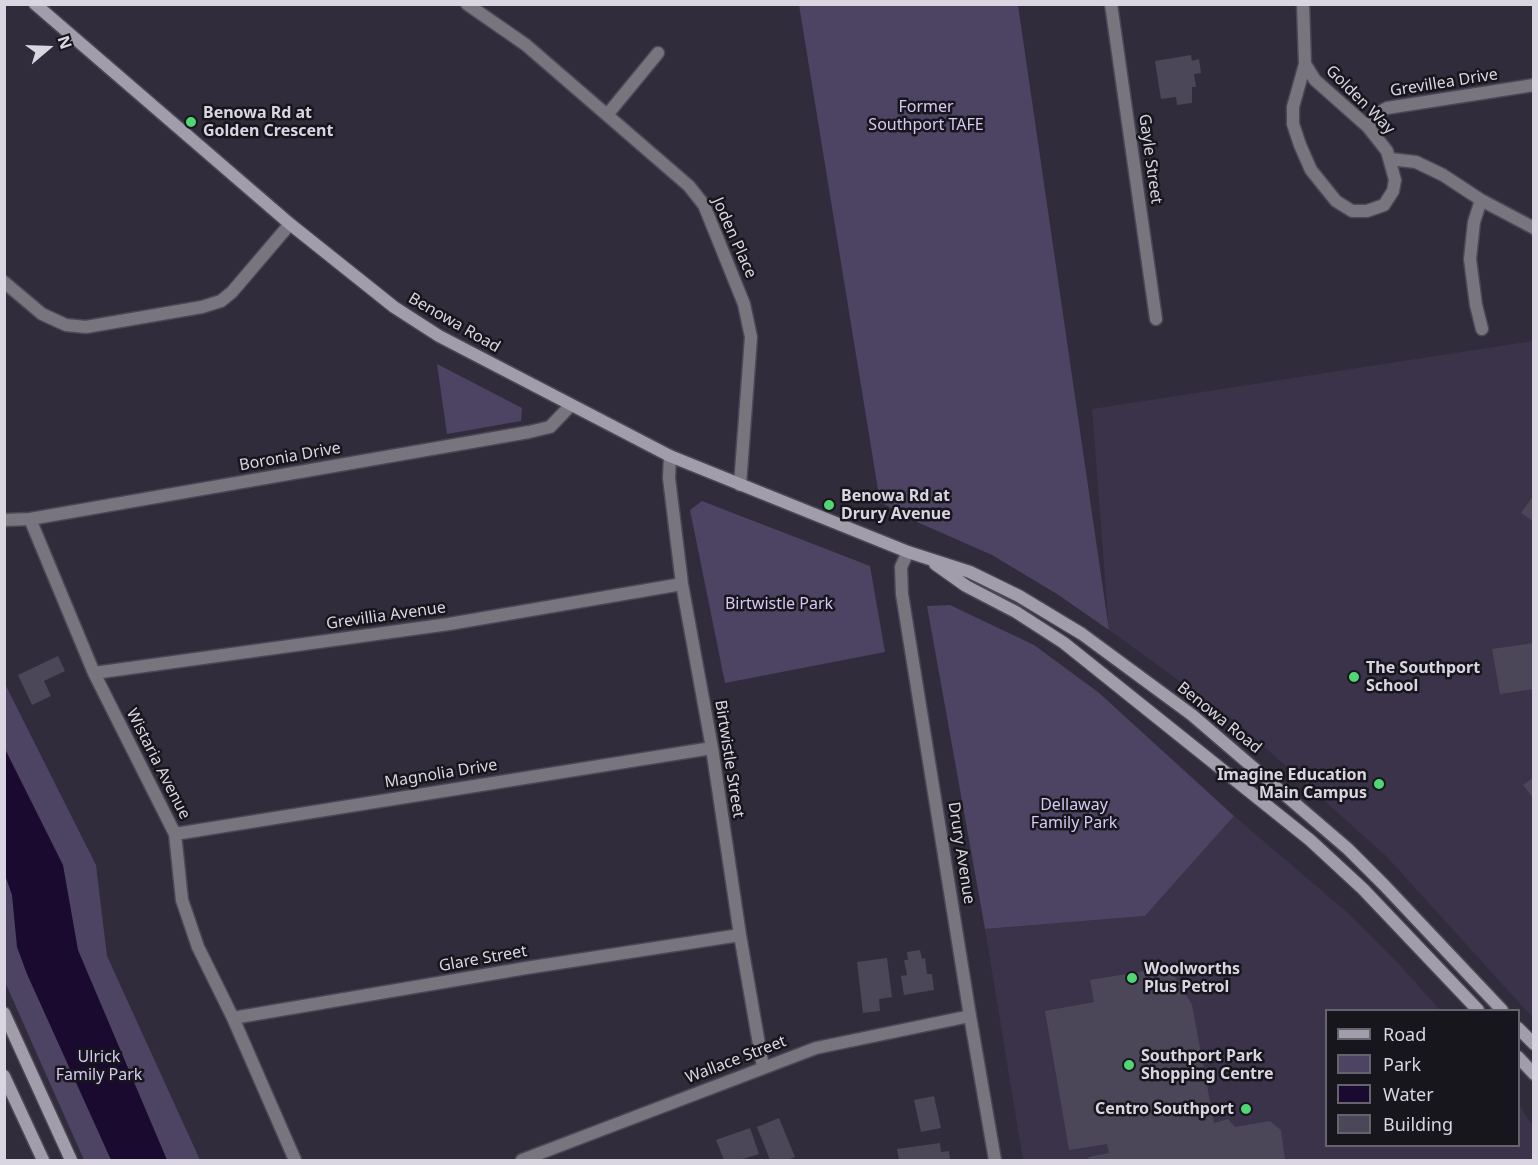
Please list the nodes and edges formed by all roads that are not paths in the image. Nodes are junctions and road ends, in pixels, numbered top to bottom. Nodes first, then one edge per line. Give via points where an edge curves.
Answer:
1 (35, 4) edge
2 (467, 4) edge
3 (1111, 4) edge
4 (1303, 4) edge
5 (658, 53) dead end
6 (1305, 64) junction
7 (1533, 85) edge
8 (607, 114) junction
9 (1368, 127) junction
10 (1390, 159) junction
11 (1481, 200) junction
12 (290, 224) junction
13 (1533, 228) edge
14 (4, 282) edge
15 (1156, 319) dead end
16 (1482, 329) dead end
17 (572, 405) junction
18 (670, 456) junction
19 (740, 485) junction
20 (30, 519) junction
21 (4, 520) edge
22 (908, 552) junction
23 (926, 558) junction
24 (682, 584) junction
25 (94, 673) junction
26 (712, 748) junction
27 (175, 834) junction
28 (740, 935) junction
29 (1476, 1009) edge
30 (1500, 1009) edge
31 (4, 1014) edge
32 (970, 1016) junction
33 (233, 1018) junction
34 (1520, 1030) edge
35 (1533, 1044) edge
36 (1520, 1059) edge
37 (763, 1067) junction
38 (1533, 1074) edge
39 (4, 1076) edge
40 (43, 1161) edge
41 (71, 1161) edge
42 (295, 1161) edge
43 (522, 1161) edge
44 (995, 1161) edge

1 - 12 main road, Benowa Road
2 - 8 street, Joden Place via 526,45
3 - 15 street, Gayle Street
4 - 6 street, Golden Way
5 - 8 street
6 - 9 street, Golden Way via 1315,80
6 - 10 street, Golden Way via 1293,107 1293,124 1311,171 1324,188 1352,212 1375,209 1384,205 1393,191 1395,180
7 - 9 street, Grevillea Drive via 1386,108
8 - 19 street, Joden Place via 689,186 704,206 744,304 751,337
9 - 10 street, Golden Way
10 - 11 street via 1416,162
11 - 13 street
11 - 16 street via 1473,222 1470,259
12 - 14 street via 232,292 221,301 202,307 86,327 66,326 42,314
12 - 17 main road, Benowa Road via 415,321
17 - 18 main road, Benowa Road
17 - 20 street, Boronia Drive via 550,427 529,432
18 - 19 main road, Benowa Road
18 - 24 street, Birtwistle Street via 669,478
19 - 22 main road, Benowa Road
20 - 21 street, Boronia Drive
20 - 25 street, Wistaria Avenue
22 - 23 main road, Benowa Road
22 - 32 street, Drury Avenue via 902,567 902,594
23 - 29 main road, Benowa Road via 1064,643 1310,840 1364,889
23 - 30 main road, Benowa Road via 970,572 1019,596 1073,628 1192,715 1365,865
24 - 25 street, Grevillia Avenue via 450,624
24 - 26 street, Birtwistle Street
25 - 27 street, Wistaria Avenue
26 - 27 street, Magnolia Drive
26 - 28 street, Birtwistle Street
27 - 33 street, Wistaria Avenue via 182,900 198,947
28 - 33 street, Glare Street
28 - 37 street, Birtwistle Street
31 - 41 main road
32 - 37 street, Wallace Street via 816,1048
32 - 44 street, Drury Avenue
33 - 42 street, Wistaria Avenue
34 - 35 main road
36 - 38 main road
37 - 43 street, Wallace Street
39 - 40 main road

